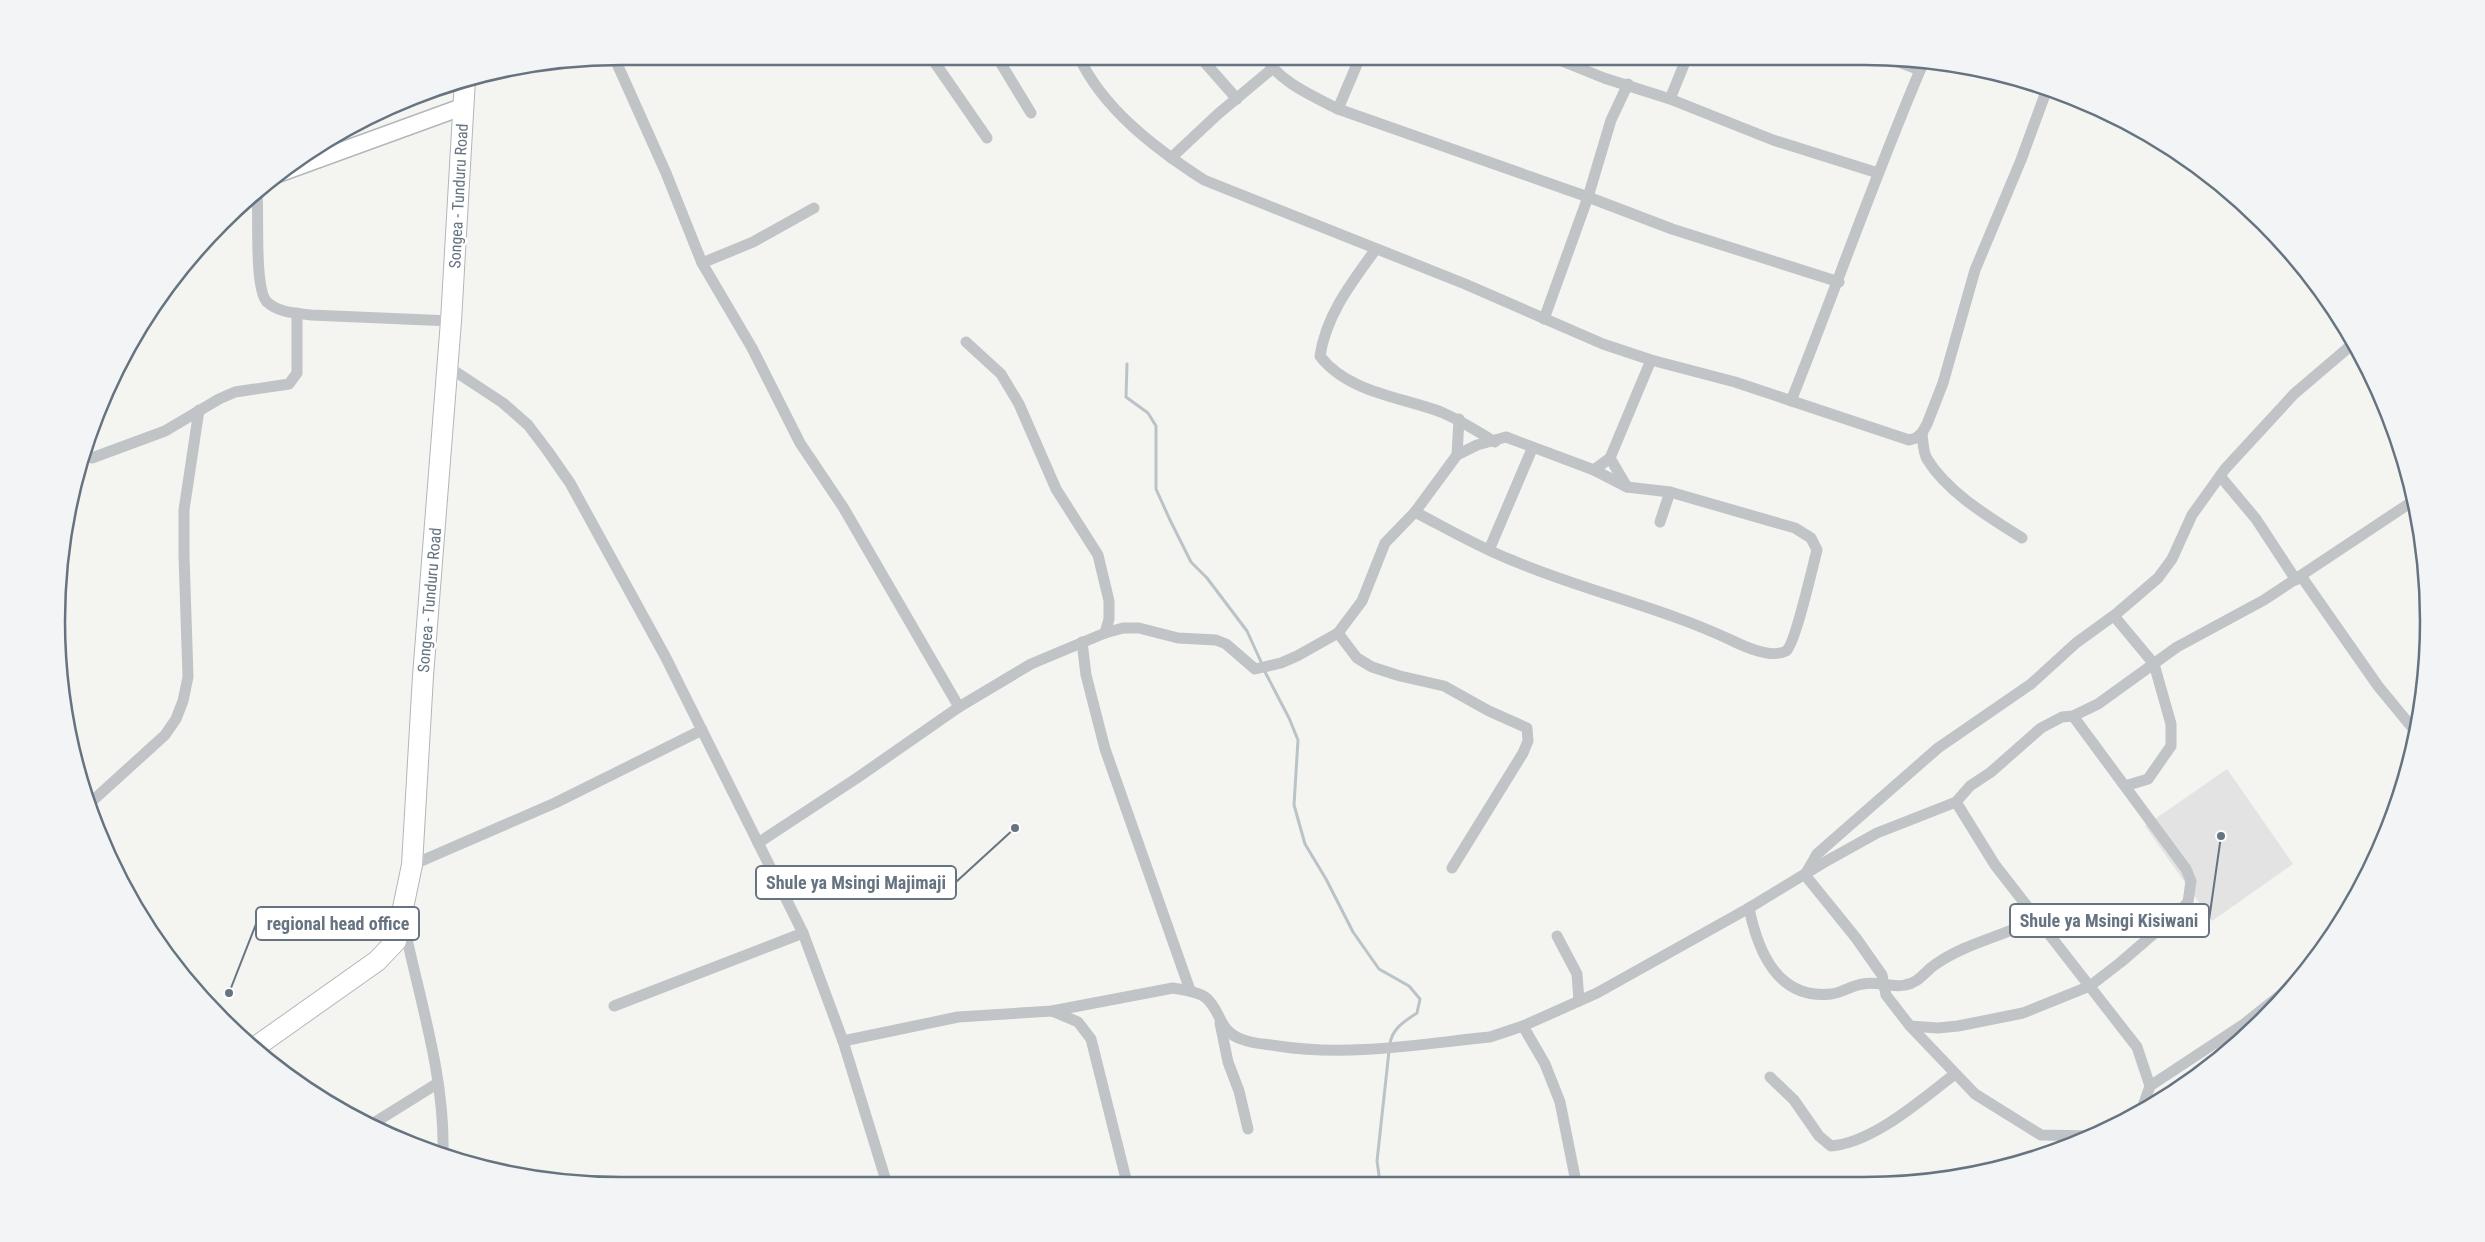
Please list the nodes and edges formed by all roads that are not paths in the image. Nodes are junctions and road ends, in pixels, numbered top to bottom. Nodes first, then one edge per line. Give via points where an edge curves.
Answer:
1 (618, 65) edge
2 (936, 65) edge
3 (1002, 65) edge
4 (1083, 65) edge
5 (1207, 65) edge
6 (1271, 65) edge
7 (1357, 65) edge
8 (1574, 65) edge
9 (1684, 65) edge
10 (1273, 68) junction
11 (1921, 68) edge
12 (1628, 84) junction
13 (464, 88) edge
14 (2045, 96) edge
15 (1237, 99) junction
16 (1670, 100) junction
17 (462, 107) junction
18 (1338, 109) junction
19 (1031, 113) dead end
20 (987, 138) dead end
21 (314, 157) edge
22 (1170, 158) junction
23 (1878, 173) junction
24 (1588, 197) junction
25 (257, 200) edge
26 (814, 208) dead end
27 (1376, 249) junction
28 (702, 263) junction
29 (1839, 282) junction
30 (297, 313) junction
31 (1544, 319) junction
32 (451, 321) junction
33 (966, 342) dead end
34 (2348, 348) edge
35 (1652, 360) junction
36 (448, 366) junction
37 (1792, 401) junction
38 (199, 410) junction
39 (1459, 420) junction
40 (1922, 433) junction
41 (1495, 442) junction
42 (1532, 449) junction
43 (1457, 455) junction
44 (90, 457) edge
45 (1610, 458) junction
46 (1594, 470) junction
47 (2220, 476) junction
48 (1627, 487) junction
49 (1670, 492) junction
50 (2407, 505) edge
51 (1415, 512) junction
52 (1660, 522) dead end
53 (2022, 538) dead end
54 (1489, 550) junction
55 (2298, 578) junction
56 (2114, 616) junction
57 (1105, 633) junction
58 (1338, 633) junction
59 (1082, 642) junction
60 (2154, 664) junction
61 (959, 707) junction
62 (2073, 716) junction
63 (2410, 725) edge
64 (702, 730) junction
65 (2125, 786) junction
66 (95, 799) edge
67 (1956, 802) junction
68 (758, 842) junction
69 (412, 865) junction
70 (1452, 868) dead end
71 (1805, 874) junction
72 (1749, 908) junction
73 (402, 916) junction
74 (2036, 919) junction
75 (803, 933) junction
76 (1556, 936) dead end
77 (1883, 984) junction
78 (2090, 986) junction
79 (1190, 990) junction
80 (1579, 1001) junction
81 (614, 1006) dead end
82 (1052, 1011) junction
83 (2258, 1013) edge
84 (1220, 1022) junction
85 (1524, 1026) junction
86 (1910, 1026) junction
87 (843, 1041) junction
88 (260, 1044) edge
89 (1955, 1074) junction
90 (1770, 1077) dead end
91 (438, 1082) junction
92 (2150, 1086) junction
93 (2145, 1101) edge
94 (377, 1121) edge
95 (1248, 1129) dead end
96 (2075, 1136) edge
97 (443, 1147) edge
98 (885, 1177) edge
99 (1126, 1177) edge
100 (1575, 1177) edge

1 - 28 street
2 - 20 street
3 - 19 street
4 - 22 street via 1110,104
5 - 15 street
6 - 10 street
7 - 18 street
8 - 12 street
9 - 16 street
10 - 15 street
10 - 18 street via 1304,91
11 - 23 street
12 - 16 street
12 - 24 street via 1611,120
13 - 17 highway, Songea - Tunduru Road
14 - 40 street via 1975,270 1943,382
15 - 22 street
16 - 23 street via 1773,140
17 - 21 street
17 - 32 highway, Songea - Tunduru Road
18 - 24 street
22 - 27 street via 1204,180
23 - 29 street
24 - 29 street via 1672,229
24 - 31 street
25 - 30 street via 259,285 262,294 276,308
26 - 28 street via 753,242
27 - 31 street
27 - 39 street via 1333,315 1323,335 1320,356 1340,376
28 - 61 street via 752,348 800,443 843,506
29 - 37 street
30 - 32 street
30 - 38 street via 297,373 289,384 235,392
31 - 35 street
32 - 36 highway, Songea - Tunduru Road
33 - 57 street via 1001,374 1019,404 1056,488 1098,555 1109,601
34 - 47 street via 2294,394
35 - 37 street
35 - 45 street
36 - 64 street via 503,403 528,425 547,450 570,483
36 - 69 highway, Songea - Tunduru Road via 423,676
37 - 40 street via 1909,440
38 - 44 street via 165,431
38 - 66 street via 184,510 188,677 182,702 165,735
39 - 41 street
39 - 43 street
40 - 53 street via 1927,459 1941,476 1967,501
41 - 42 street via 1506,437
41 - 43 street via 1477,445
42 - 46 street
42 - 54 street
43 - 51 street
45 - 46 street
45 - 48 street
46 - 48 street
47 - 55 street
47 - 56 street via 2192,515 2172,559 2158,578
48 - 49 street
49 - 52 street
49 - 54 street via 1795,528 1815,543 1817,550 1797,628 1786,651 1772,653 1744,645 1696,624
50 - 55 street
51 - 54 street
51 - 58 street via 1385,543 1362,601
55 - 60 street
55 - 63 street
56 - 60 street
56 - 71 street via 2076,643 2031,684 1938,748 1817,854
57 - 58 street via 1139,628 1178,638 1216,640 1226,644 1251,667 1263,668 1297,656
57 - 59 street
58 - 70 street via 1364,663 1400,676 1444,686 1527,728 1528,741 1522,753
59 - 61 street via 1031,664
59 - 79 street via 1086,675 1105,749
60 - 62 street via 2098,704
60 - 65 street via 2171,724 2171,746 2148,779
61 - 68 street via 858,778
62 - 65 street
62 - 67 street via 2062,717 2042,728 1970,786
64 - 68 street
64 - 69 street via 555,803
65 - 78 street via 2186,869 2191,881 2190,897 2179,912
67 - 71 street via 1876,833
67 - 74 street via 1995,865
68 - 75 street
69 - 73 highway, Songea - Tunduru Road
71 - 72 street
71 - 77 street via 1861,944 1882,975
72 - 77 street via 1753,928 1767,960 1784,983 1799,991 1822,994 1863,984
72 - 80 street
73 - 88 highway, Songea - Tunduru Road via 396,940 377,962
73 - 91 street via 434,1050
74 - 77 street via 1954,954 1905,985
74 - 78 street
75 - 81 street
75 - 87 street
76 - 80 street via 1577,974
77 - 86 street via 1886,995
78 - 86 street via 2022,1013 1958,1026
78 - 92 street via 2137,1047
79 - 82 street via 1173,988
79 - 84 street via 1212,1005
80 - 85 street
82 - 87 street via 958,1017
82 - 99 street via 1078,1022 1091,1038
83 - 92 street
84 - 85 street via 1239,1039 1250,1042 1342,1051 1490,1037
84 - 95 street
85 - 100 street via 1545,1064 1560,1102
86 - 89 street
87 - 98 street
89 - 90 street via 1893,1120 1851,1141 1830,1146 1794,1100
89 - 96 street via 1981,1099 2041,1135
91 - 94 street
91 - 97 street
92 - 93 street

